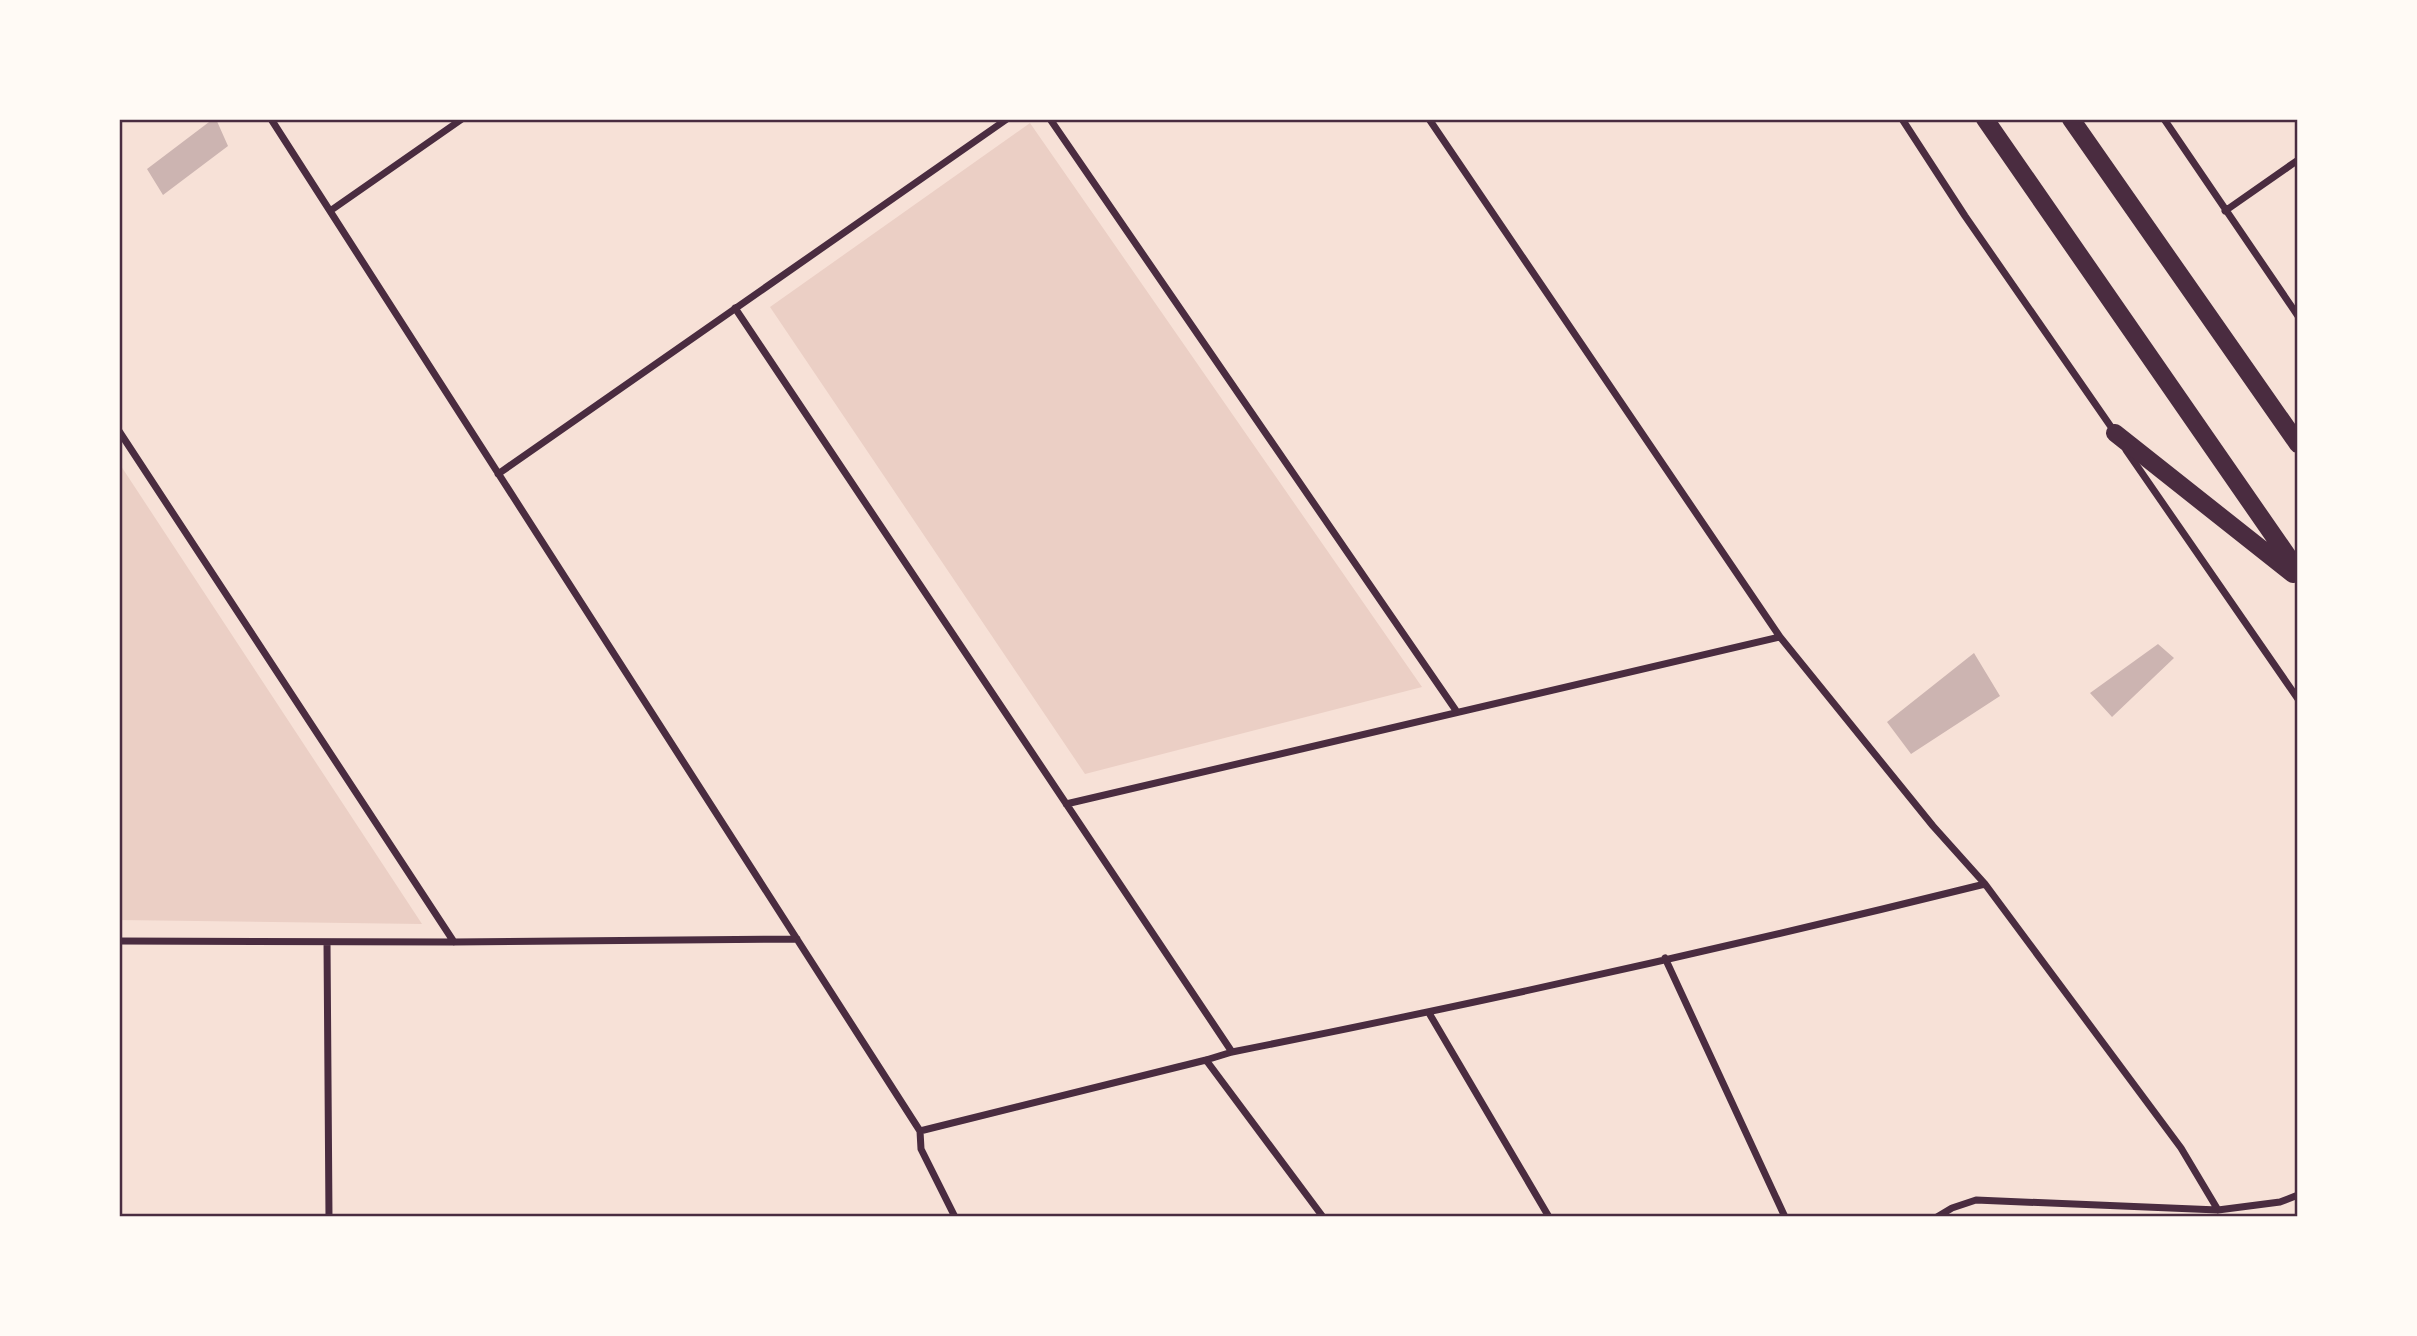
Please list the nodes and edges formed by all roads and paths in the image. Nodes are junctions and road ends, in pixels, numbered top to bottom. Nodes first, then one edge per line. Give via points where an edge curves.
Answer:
1 (271, 119) edge
2 (462, 119) edge
3 (1007, 119) edge
4 (1050, 119) edge
5 (1429, 119) edge
6 (1902, 119) edge
7 (1985, 119) edge
8 (2071, 119) edge
9 (2164, 119) edge
10 (2298, 160) edge
11 (330, 211) junction
12 (2225, 211) junction
13 (736, 308) junction
14 (2298, 316) edge
15 (119, 431) edge
16 (2115, 433) junction
17 (2295, 437) edge
18 (498, 474) junction
19 (2298, 571) edge
20 (2298, 578) edge
21 (1780, 637) junction
22 (2298, 699) edge
23 (1457, 712) junction
24 (1066, 804) junction
25 (1985, 884) junction
26 (797, 939) junction
27 (119, 941) edge
28 (327, 942) junction
29 (454, 942) junction
30 (1665, 958) junction
31 (1429, 1013) junction
32 (1232, 1052) junction
33 (1206, 1060) junction
34 (920, 1131) junction
35 (2298, 1195) edge
36 (2218, 1210) junction
37 (330, 1217) edge
38 (955, 1217) edge
39 (1323, 1217) edge
40 (1549, 1217) edge
41 (1785, 1217) edge
42 (1937, 1217) edge

1 - 11 street
2 - 11 street
3 - 13 street
4 - 23 street
5 - 21 street
6 - 16 street
7 - 19 main road
8 - 17 main road
9 - 12 street
10 - 12 street
11 - 18 street
12 - 14 street
13 - 18 street
13 - 24 street
15 - 29 street
16 - 20 main road
16 - 22 street
18 - 26 street
21 - 23 street
21 - 25 street
23 - 24 street
24 - 32 street
25 - 30 street
25 - 36 street via 2181,1148
26 - 29 street
26 - 34 street
27 - 28 street
28 - 29 street
28 - 37 street
30 - 31 street
30 - 41 street
31 - 32 street
31 - 40 street
32 - 33 street
33 - 34 street
33 - 39 street
34 - 38 street via 921,1149
35 - 36 street via 2280,1202
36 - 42 street via 1976,1200

